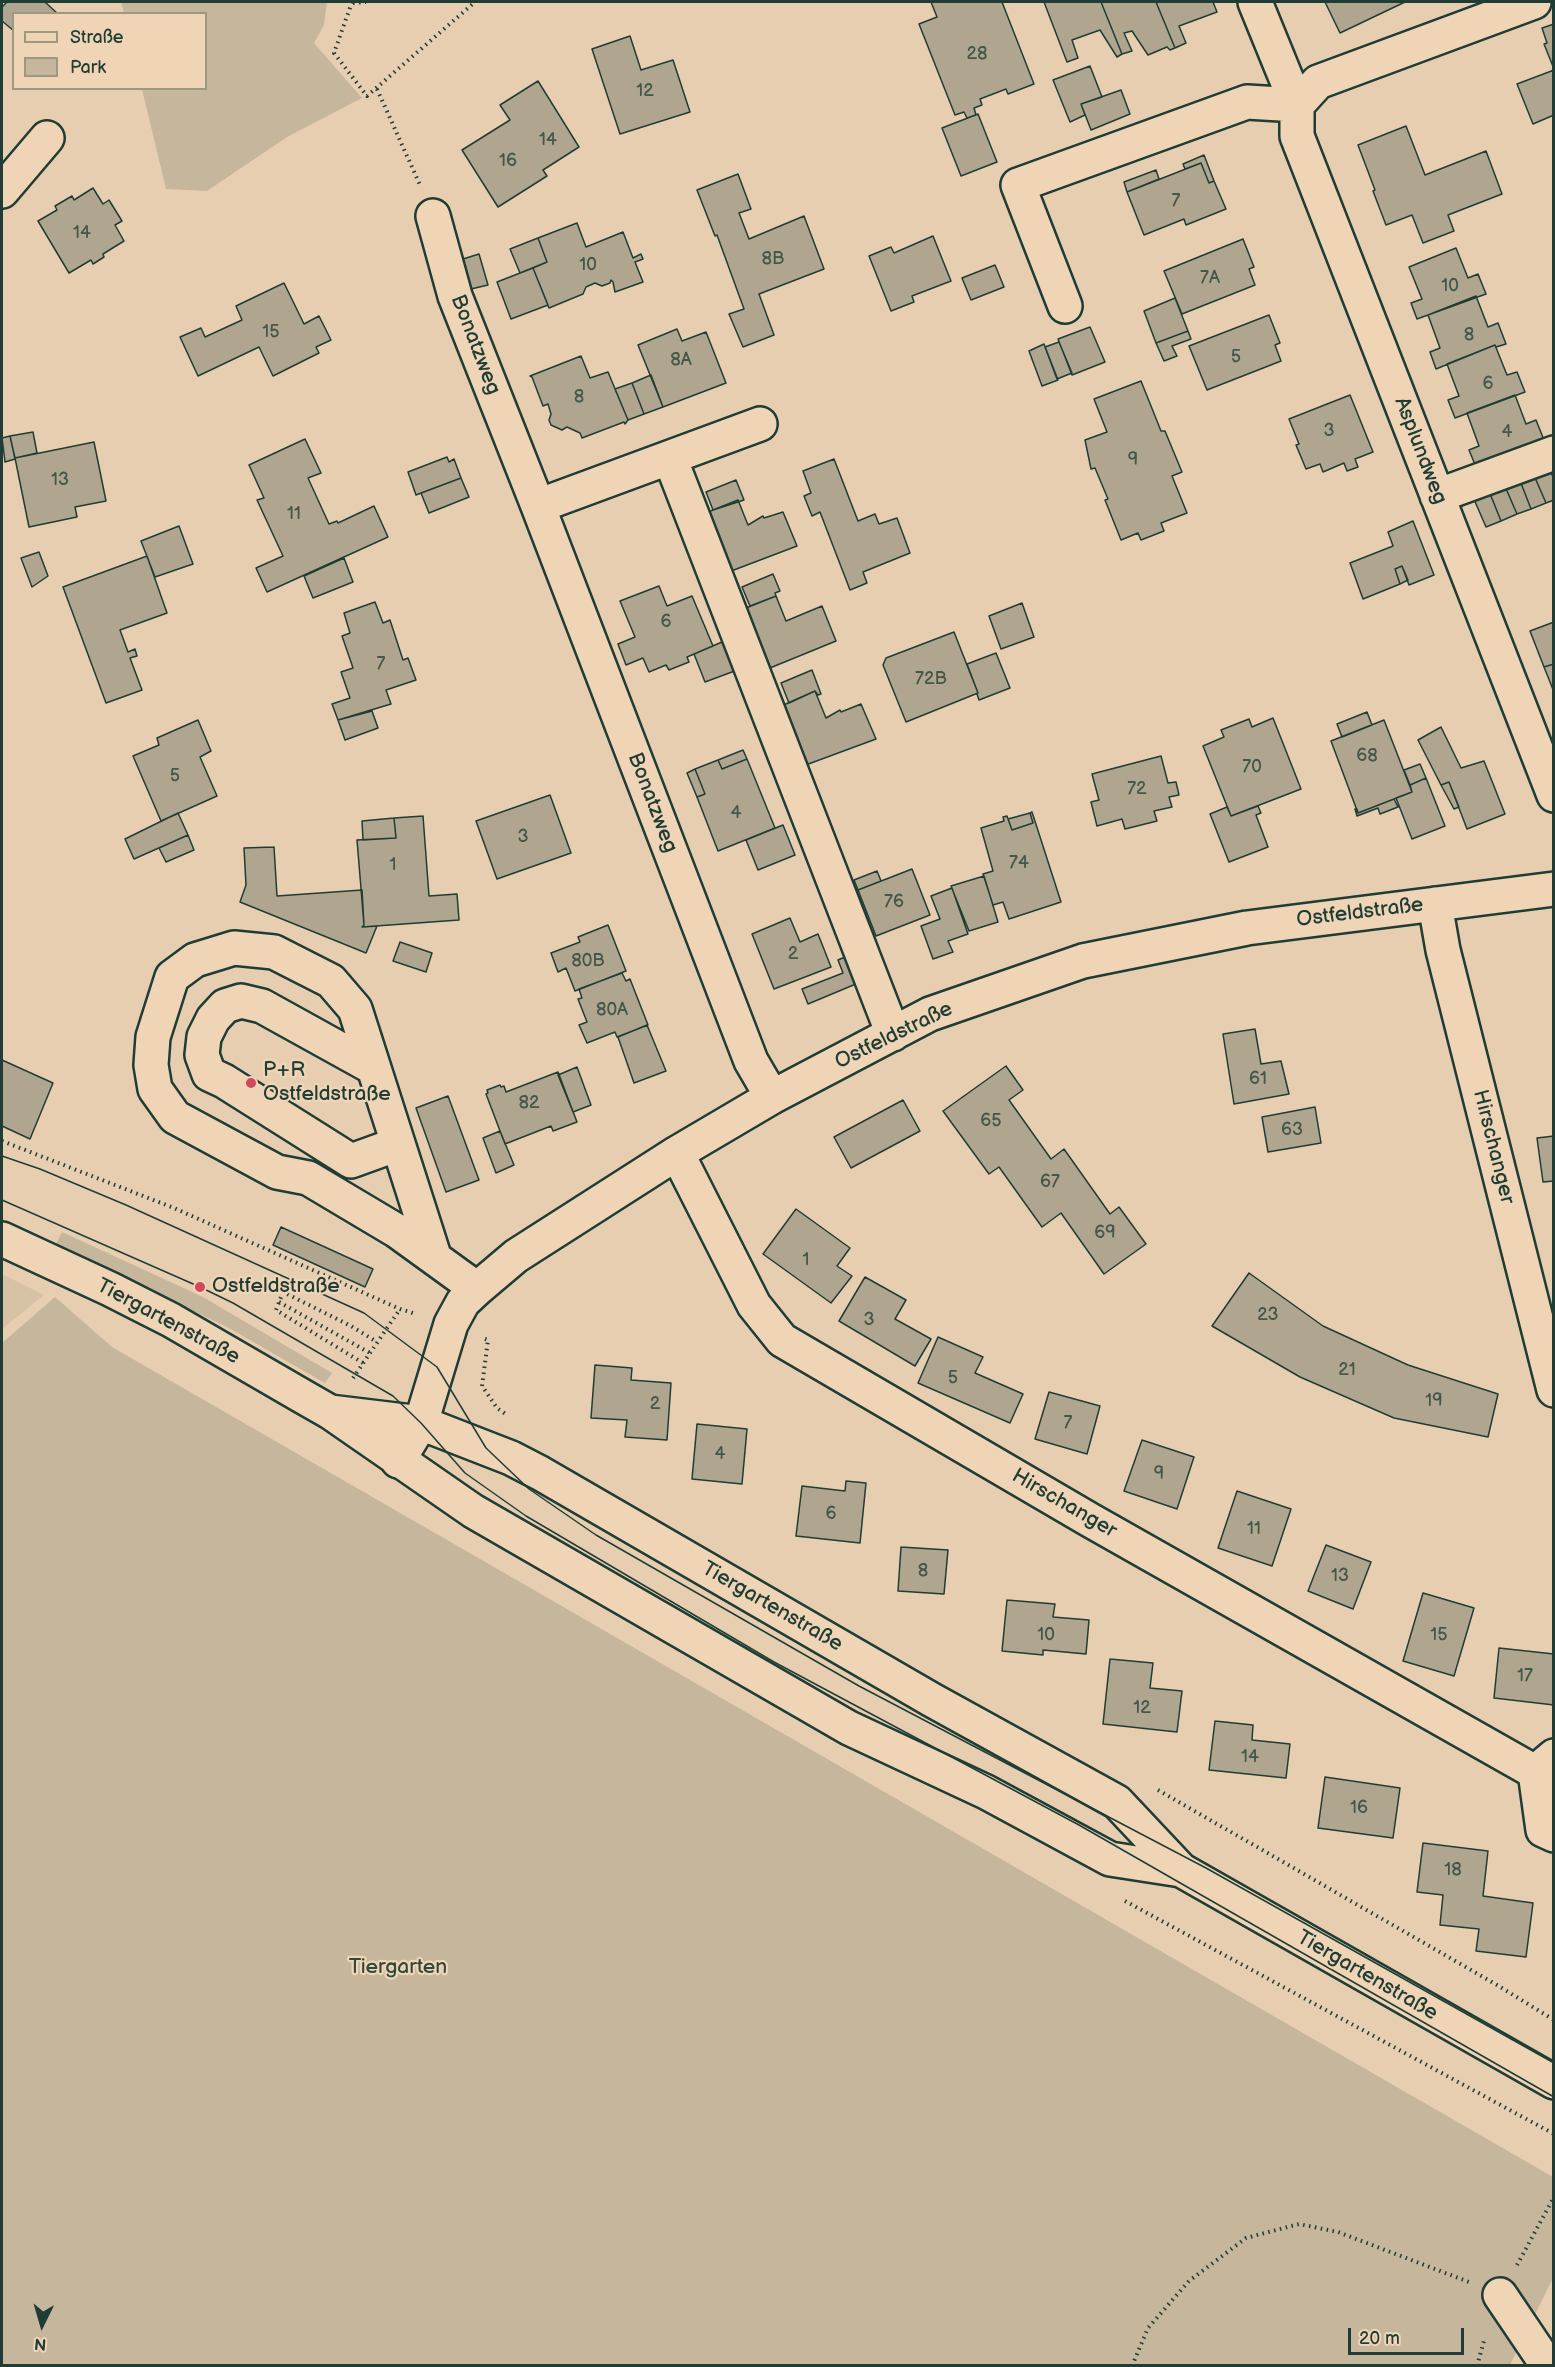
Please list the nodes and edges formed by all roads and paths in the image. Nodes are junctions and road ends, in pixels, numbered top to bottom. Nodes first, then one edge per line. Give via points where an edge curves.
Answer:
1 (352, 2) edge
2 (366, 2) edge
3 (475, 2) edge
4 (1255, 2) edge
5 (1534, 2) edge
6 (377, 89) junction
7 (1298, 105) junction
8 (47, 138) dead end
9 (2, 191) edge
10 (433, 216) joint
11 (1065, 306) dead end
12 (760, 424) dead end
13 (1554, 453) edge
14 (670, 458) junction
15 (1437, 496) junction
16 (538, 506) junction
17 (1554, 795) edge
18 (1554, 889) edge
19 (1435, 904) junction
20 (892, 1034) junction
21 (374, 1068) junction
22 (772, 1097) junction
23 (2, 1141) edge
24 (398, 1144) junction
25 (676, 1153) junction
26 (351, 1161) junction
27 (343, 1199) junction
28 (2, 1239) edge
29 (434, 1256) junction
30 (477, 1289) junction
31 (279, 1302) junction
32 (377, 1342) junction
33 (370, 1353) junction
34 (363, 1362) junction
35 (1554, 1390) edge
36 (330, 1412) junction
37 (421, 1423) junction
38 (398, 1461) junction
39 (1544, 1764) edge
40 (1554, 1835) edge
41 (1181, 1870) junction
42 (1554, 2082) edge
43 (1500, 2295) joint
44 (1132, 2366) edge
45 (1548, 2366) edge

1 - 2 path
1 - 6 path via 334,53 368,96
3 - 6 path
4 - 7 street
5 - 7 street via 1318,82
6 - 10 path
7 - 11 street via 1247,102 1018,185
7 - 15 street, Asplundweg via 1297,136
8 - 9 street
10 - 16 street, Bonatzweg via 455,296
12 - 14 street
13 - 15 street
14 - 16 street
14 - 20 street
15 - 17 street, Asplundweg
16 - 22 street, Bonatzweg via 751,1061
18 - 19 street, Ostfeldstraße
19 - 20 street, Ostfeldstraße via 1247,928 1083,961 930,1014
19 - 35 street, Hirschanger via 1443,950
20 - 22 street, Ostfeldstraße
21 - 24 street
21 - 26 street via 262,1006 241,1001 225,1006 204,1037 202,1055 209,1074
21 - 27 street via 355,1009 331,981 274,952 234,948 195,960 172,977 153,1037 151,1065 155,1089 175,1118 277,1172 308,1178
22 - 25 street, Ostfeldstraße
23 - 32 path via 174,1208 400,1309
24 - 26 street
24 - 29 street
25 - 30 street, Ostfeldstraße via 516,1256
25 - 39 street, Hirschanger via 754,1305 782,1340 1101,1526
26 - 27 street
27 - 29 street
28 - 36 street, Tiergartenstraße via 171,1320
29 - 30 street
30 - 37 street, Ostfeldstraße via 463,1302 451,1324
31 - 32 path via 283,1292
31 - 33 path
31 - 34 path via 276,1310
32 - 33 path
33 - 34 path
34 - 36 path
36 - 37 street, Tiergartenstraße
36 - 38 street, Tiergartenstraße
37 - 38 street, Ostfeldstraße
37 - 41 street, Tiergartenstraße via 540,1473 932,1700 1117,1802
38 - 41 street, Tiergartenstraße via 472,1511 849,1728 986,1792 1110,1859
39 - 40 street, Hirschanger via 1543,1830
41 - 42 street, Tiergartenstraße
43 - 44 path via 1338,2232 1299,2224 1246,2238 1188,2281 1148,2328
43 - 45 street

